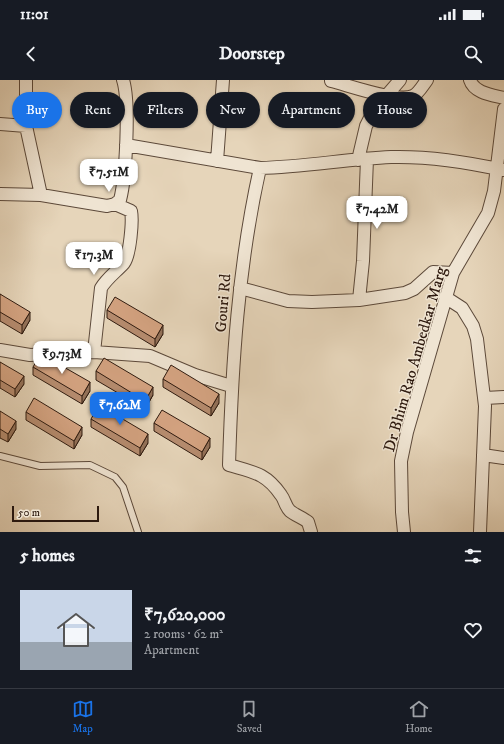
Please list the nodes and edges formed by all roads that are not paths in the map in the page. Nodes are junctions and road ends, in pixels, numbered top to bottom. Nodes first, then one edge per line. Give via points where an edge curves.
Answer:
1 (26, 80) edge
2 (123, 80) edge
3 (223, 80) edge
4 (400, 80) edge
5 (427, 80) edge
6 (470, 80) edge
7 (331, 81) edge
8 (26, 92) edge
9 (371, 92) edge
10 (389, 92) edge
11 (417, 92) edge
12 (504, 98) edge
13 (504, 109) edge
14 (0, 124) edge
15 (12, 125) edge
16 (26, 128) edge
17 (366, 128) edge
18 (502, 132) edge
19 (126, 145) junction
20 (362, 159) junction
21 (218, 161) junction
22 (260, 168) junction
23 (500, 170) edge
24 (0, 194) edge
25 (41, 195) junction
26 (115, 204) junction
27 (453, 273) junction
28 (240, 288) junction
29 (445, 297) junction
30 (359, 300) junction
31 (0, 350) edge
32 (94, 352) junction
33 (231, 386) junction
34 (504, 397) edge
35 (485, 398) junction
36 (483, 455) junction
37 (0, 456) edge
38 (504, 458) edge
39 (138, 532) edge
40 (311, 532) edge
41 (404, 532) edge
42 (480, 532) edge

1 - 8 street
2 - 19 street
3 - 21 street
4 - 10 street
5 - 11 street
6 - 12 street via 479,91
7 - 9 street
13 - 18 street, Dr Bhim Rao Ambedkar Marg
14 - 15 street
16 - 25 street
17 - 20 street
18 - 23 street, Dr Bhim Rao Ambedkar Marg
19 - 21 street
19 - 26 street via 122,192 120,200
20 - 22 street via 289,168
20 - 23 street via 429,158
20 - 30 street via 364,238
21 - 22 street
22 - 28 street, Gouri Rd
23 - 27 street, Dr Bhim Rao Ambedkar Marg via 488,213
24 - 25 street
25 - 26 street via 107,206
26 - 32 street via 131,211 128,254 101,288
27 - 29 street, Dr Bhim Rao Ambedkar Marg
27 - 30 street via 433,272 414,289 405,293
28 - 30 street via 288,300
28 - 33 street, Gouri Rd
29 - 35 street via 462,308 473,326
29 - 41 street, Dr Bhim Rao Ambedkar Marg via 402,452
31 - 32 street via 30,355
32 - 33 street via 150,356 194,375
33 - 40 street, Gouri Rd via 229,465 259,473 270,480 286,507 308,522
34 - 35 street
35 - 36 street
36 - 38 street
36 - 42 street
37 - 39 lane via 40,466 90,465 115,477 123,487

